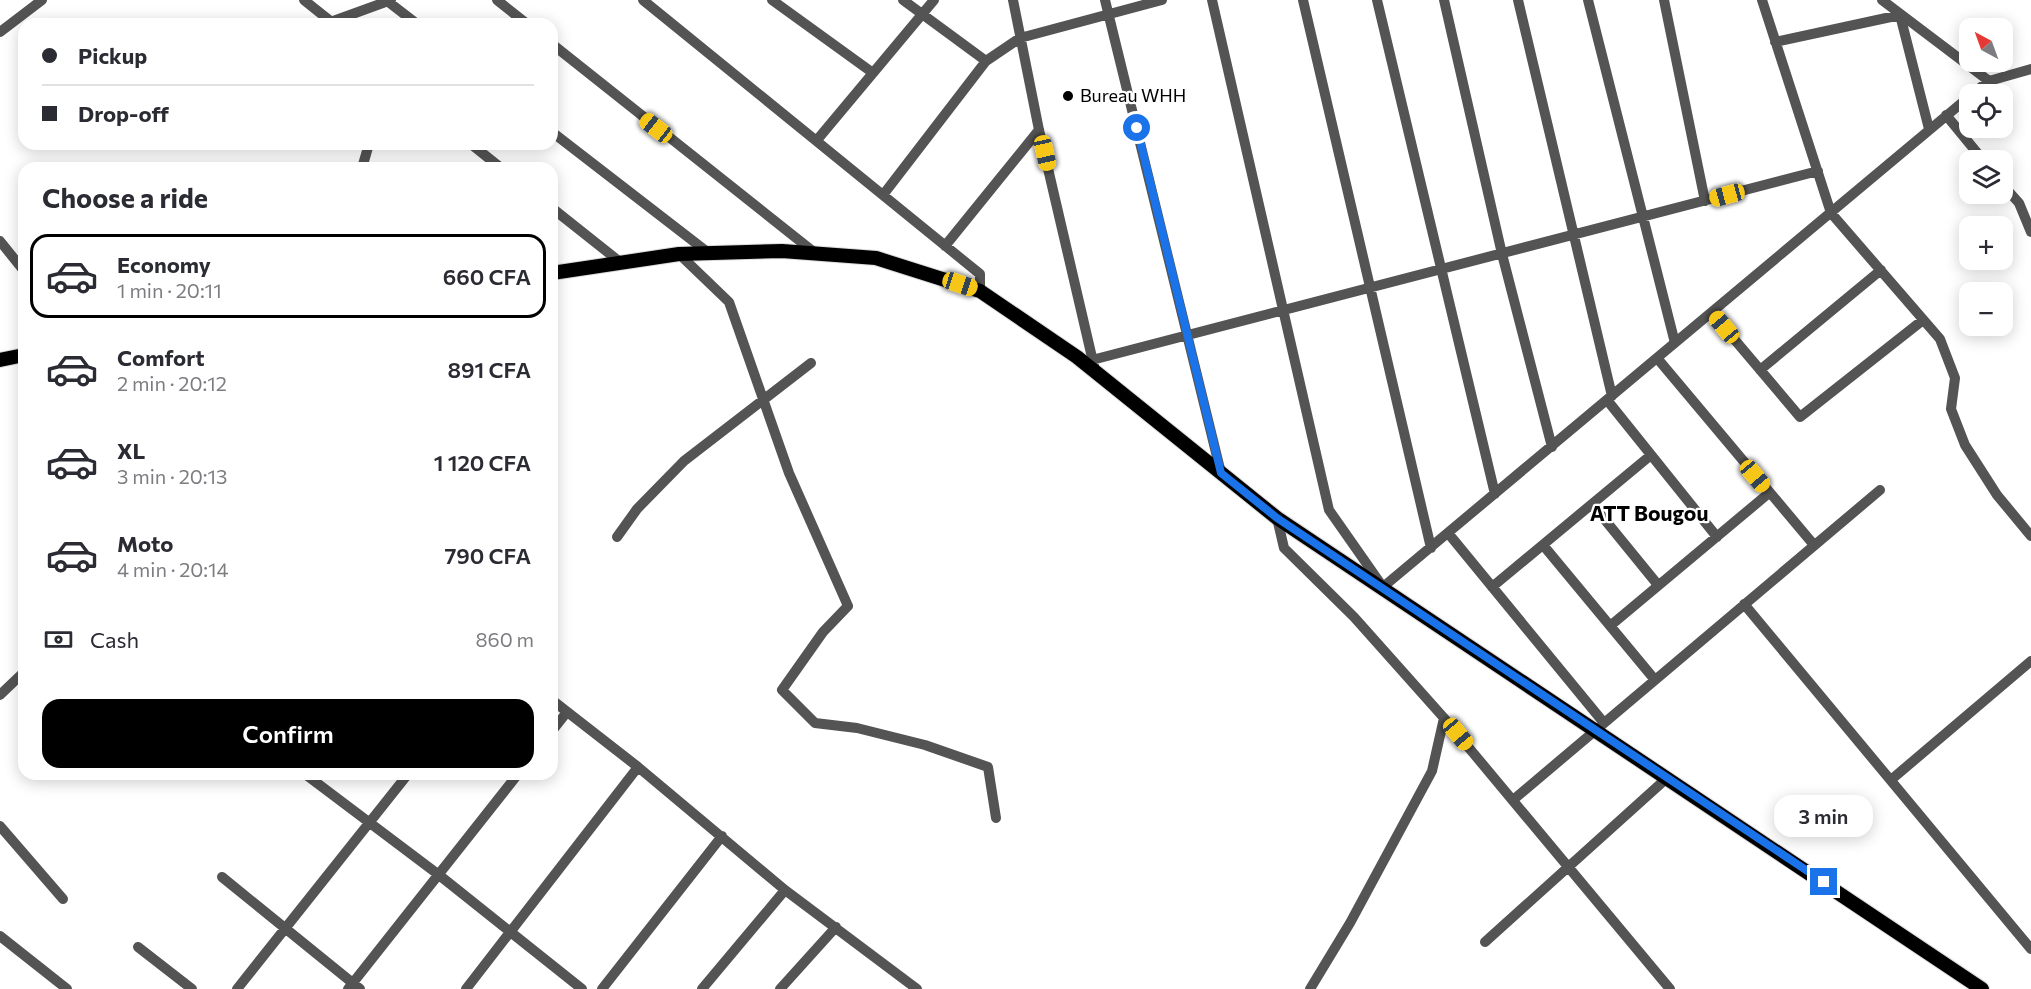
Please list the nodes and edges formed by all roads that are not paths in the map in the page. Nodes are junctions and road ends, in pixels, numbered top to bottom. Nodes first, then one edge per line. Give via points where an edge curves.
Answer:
1 (42, 0) edge
2 (304, 0) edge
3 (388, 0) edge
4 (497, 0) edge
5 (643, 0) edge
6 (773, 0) edge
7 (903, 0) edge
8 (934, 0) edge
9 (1013, 0) edge
10 (1106, 0) edge
11 (1162, 0) edge
12 (1212, 0) edge
13 (1303, 0) edge
14 (1377, 0) edge
15 (1444, 0) edge
16 (1518, 0) edge
17 (1588, 0) edge
18 (1664, 0) edge
19 (1762, 0) edge
20 (1882, 0) edge
21 (1114, 8) edge
22 (922, 14) junction
23 (1900, 15) junction
24 (18, 18) edge
25 (18, 18) edge
26 (324, 18) edge
27 (343, 18) edge
28 (410, 18) edge
29 (520, 18) edge
30 (0, 32) edge
31 (1020, 38) junction
32 (1775, 42) junction
33 (558, 49) edge
34 (986, 62) junction
35 (2031, 69) edge
36 (873, 73) junction
37 (1989, 81) junction
38 (1985, 84) edge
39 (1959, 105) edge
40 (1946, 115) junction
41 (1929, 129) junction
42 (1039, 130) junction
43 (558, 137) edge
44 (817, 140) junction
45 (478, 150) edge
46 (1975, 150) edge
47 (494, 162) edge
48 (1818, 171) junction
49 (884, 195) junction
50 (2013, 196) edge
51 (1704, 201) junction
52 (558, 213) edge
53 (1831, 213) junction
54 (1641, 218) junction
55 (2031, 232) edge
56 (1574, 235) junction
57 (0, 241) edge
58 (945, 246) junction
59 (706, 251) junction
60 (815, 253) junction
61 (679, 254) junction
62 (1502, 254) junction
63 (620, 262) junction
64 (18, 264) edge
65 (1442, 269) junction
66 (1881, 270) junction
67 (558, 272) edge
68 (1372, 288) junction
69 (980, 291) junction
70 (1284, 310) junction
71 (1712, 313) junction
72 (1923, 320) junction
73 (1187, 335) junction
74 (1675, 343) junction
75 (18, 356) edge
76 (1657, 358) junction
77 (0, 360) edge
78 (811, 363) dead end
79 (1094, 366) junction
80 (1760, 370) junction
81 (1609, 398) junction
82 (762, 402) junction
83 (1551, 447) junction
84 (1651, 455) junction
85 (1221, 473) junction
86 (1880, 490) dead end
87 (1769, 493) junction
88 (1495, 494) junction
89 (1592, 504) junction
90 (1277, 518) junction
91 (1448, 533) junction
92 (2031, 536) edge
93 (617, 537) dead end
94 (1717, 537) junction
95 (1543, 544) junction
96 (1814, 546) junction
97 (1431, 548) junction
98 (1658, 585) junction
99 (1383, 587) junction
100 (1492, 587) junction
101 (1744, 604) junction
102 (1610, 626) junction
103 (2031, 661) edge
104 (18, 678) edge
105 (1655, 680) junction
106 (0, 694) edge
107 (558, 705) edge
108 (567, 712) junction
109 (1444, 718) junction
110 (558, 723) edge
111 (1599, 726) junction
112 (638, 766) junction
113 (1667, 777) junction
114 (1892, 779) junction
115 (313, 780) edge
116 (403, 780) edge
117 (513, 780) edge
118 (1513, 800) junction
119 (996, 818) dead end
120 (370, 823) junction
121 (0, 826) edge
122 (722, 836) junction
123 (1569, 867) junction
124 (439, 875) junction
125 (222, 877) dead end
126 (785, 890) junction
127 (63, 899) dead end
128 (836, 927) junction
129 (284, 929) junction
130 (510, 934) junction
131 (0, 936) edge
132 (1485, 942) dead end
133 (10, 944) junction
134 (138, 947) dead end
135 (2031, 949) edge
136 (0, 952) edge
137 (354, 987) edge
138 (67, 989) edge
139 (192, 989) edge
140 (237, 989) edge
141 (466, 989) edge
142 (582, 989) edge
143 (602, 989) edge
144 (702, 989) edge
145 (780, 989) edge
146 (917, 989) edge
147 (1310, 989) edge
148 (1670, 989) edge
149 (1982, 989) edge

1 - 25 street
2 - 26 street
3 - 27 street
3 - 28 street
4 - 29 street
5 - 44 street
6 - 36 street
7 - 22 street
8 - 22 street
9 - 31 street
10 - 21 street
11 - 21 street
12 - 70 street
13 - 68 street
14 - 65 street
15 - 62 street
16 - 56 street
17 - 54 street
18 - 51 street
19 - 32 street
20 - 23 street
21 - 31 street
21 - 73 street
22 - 34 street
22 - 36 street
23 - 32 street
23 - 37 street
23 - 41 street
24 - 30 street
31 - 34 street
31 - 42 street
32 - 48 street
33 - 60 street
34 - 49 street
35 - 37 street
36 - 44 street
37 - 38 street
39 - 40 street
40 - 41 street
40 - 46 street
41 - 53 street
42 - 58 street
42 - 79 street
43 - 59 street
44 - 49 street
45 - 47 street
48 - 51 street
48 - 53 street
49 - 58 street
50 - 55 street
51 - 54 street
52 - 63 street
53 - 66 street
53 - 71 street
54 - 56 street
54 - 74 street
56 - 62 street
56 - 81 street
57 - 64 street
58 - 69 street via 980,274
59 - 60 main road
59 - 61 main road
60 - 69 main road via 876,258
61 - 63 main road
61 - 82 street via 729,302
62 - 65 street
62 - 83 street
63 - 67 main road
65 - 68 street
65 - 88 street
66 - 72 street
66 - 80 street
68 - 70 street
68 - 97 street
69 - 79 main road
70 - 73 street
70 - 99 street via 1329,510
71 - 74 street
71 - 80 street
72 - 80 street via 1800,417
72 - 92 street via 1940,339 1955,378 1952,409 1965,445 1997,495
73 - 79 street
73 - 85 street
74 - 76 street
75 - 77 main road
76 - 81 street
76 - 87 street
78 - 82 street
79 - 85 main road
81 - 83 street
81 - 84 street
82 - 93 street via 684,461 637,509
82 - 119 street via 848,606 823,632 782,690 815,723 857,728 925,745 988,767
83 - 88 street
84 - 89 street
84 - 94 street
85 - 90 main road
86 - 96 street
87 - 94 street
87 - 96 street
88 - 91 street
89 - 95 street
89 - 98 street
90 - 99 main road
90 - 109 street via 1284,548 1354,616
91 - 97 street
91 - 100 street
94 - 98 street
95 - 100 street
95 - 102 street
96 - 101 street
97 - 99 street
98 - 102 street
99 - 111 main road
100 - 111 street
101 - 105 street
101 - 114 street
102 - 105 street
103 - 114 street
104 - 106 street
105 - 111 street
107 - 108 street
108 - 110 street
108 - 112 street
109 - 118 street
109 - 147 street via 1432,771
111 - 113 main road
111 - 118 street
112 - 122 street
112 - 130 street
113 - 123 street
113 - 149 main road
114 - 135 street
115 - 120 street
116 - 120 street
117 - 124 street
118 - 123 street
120 - 124 street
120 - 129 street
121 - 127 street
122 - 126 street
122 - 143 street
123 - 132 street
123 - 148 street
124 - 130 street
124 - 137 street
125 - 129 street
126 - 128 street
126 - 144 street
128 - 145 street
128 - 146 street
129 - 137 street
129 - 140 street
130 - 141 street
130 - 142 street
131 - 133 street
133 - 136 street
133 - 138 street
134 - 139 street

